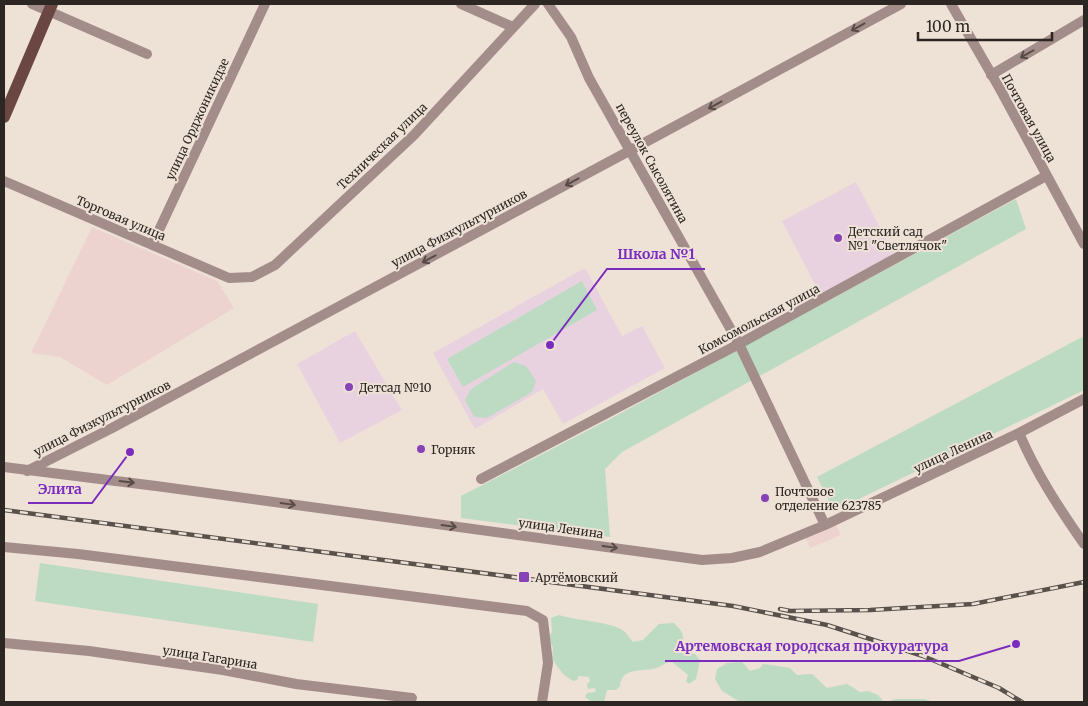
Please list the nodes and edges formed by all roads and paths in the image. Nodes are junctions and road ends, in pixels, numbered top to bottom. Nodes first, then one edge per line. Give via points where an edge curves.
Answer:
1 (32, 4) edge
2 (265, 4) edge
3 (461, 4) edge
4 (535, 4) edge
5 (548, 4) edge
6 (901, 4) edge
7 (951, 4) edge
8 (50, 8) edge
9 (1084, 20) edge
10 (513, 27) junction
11 (148, 54) dead end
12 (991, 75) junction
13 (4, 116) edge
14 (631, 150) junction
15 (1046, 176) junction
16 (4, 181) edge
17 (1084, 244) edge
18 (152, 245) junction
19 (229, 278) joint
20 (739, 344) junction
21 (1084, 399) edge
22 (1019, 433) junction
23 (4, 467) edge
24 (27, 470) junction
25 (481, 479) dead end
26 (825, 525) junction
27 (1084, 544) edge
28 (4, 547) edge
29 (4, 643) edge
30 (412, 698) dead end
31 (542, 702) edge

1 - 8 street
2 - 18 street, улица Орджоникидзе
3 - 10 street
4 - 10 street, Техническая улица
5 - 14 street, переулок Сысолятина via 571,37
6 -> 14 street, улица Физкультурников
7 - 12 street, Почтовая улица
8 - 11 street
8 - 13 main road
9 -> 12 street
10 - 19 street, Техническая улица via 414,135 275,265 252,277
12 - 15 street, Почтовая улица
14 - 20 street, переулок Сысолятина
14 -> 24 street, улица Физкультурников via 112,428
15 - 17 street, Почтовая улица
15 - 20 street, Комсомольская улица
16 - 18 street, Торговая улица
18 - 19 street, Торговая улица
20 - 25 street, Комсомольская улица
20 - 26 street, переулок Сысолятина
21 - 22 street, улица Ленина
22 - 26 street, улица Ленина
22 - 27 street via 1029,458 1057,506
23 - 24 street, улица Ленина
24 -> 26 street, улица Ленина via 702,560 760,552
28 - 31 street via 527,611 543,620 548,663
29 - 30 street, улица Гагарина via 88,651 296,684

